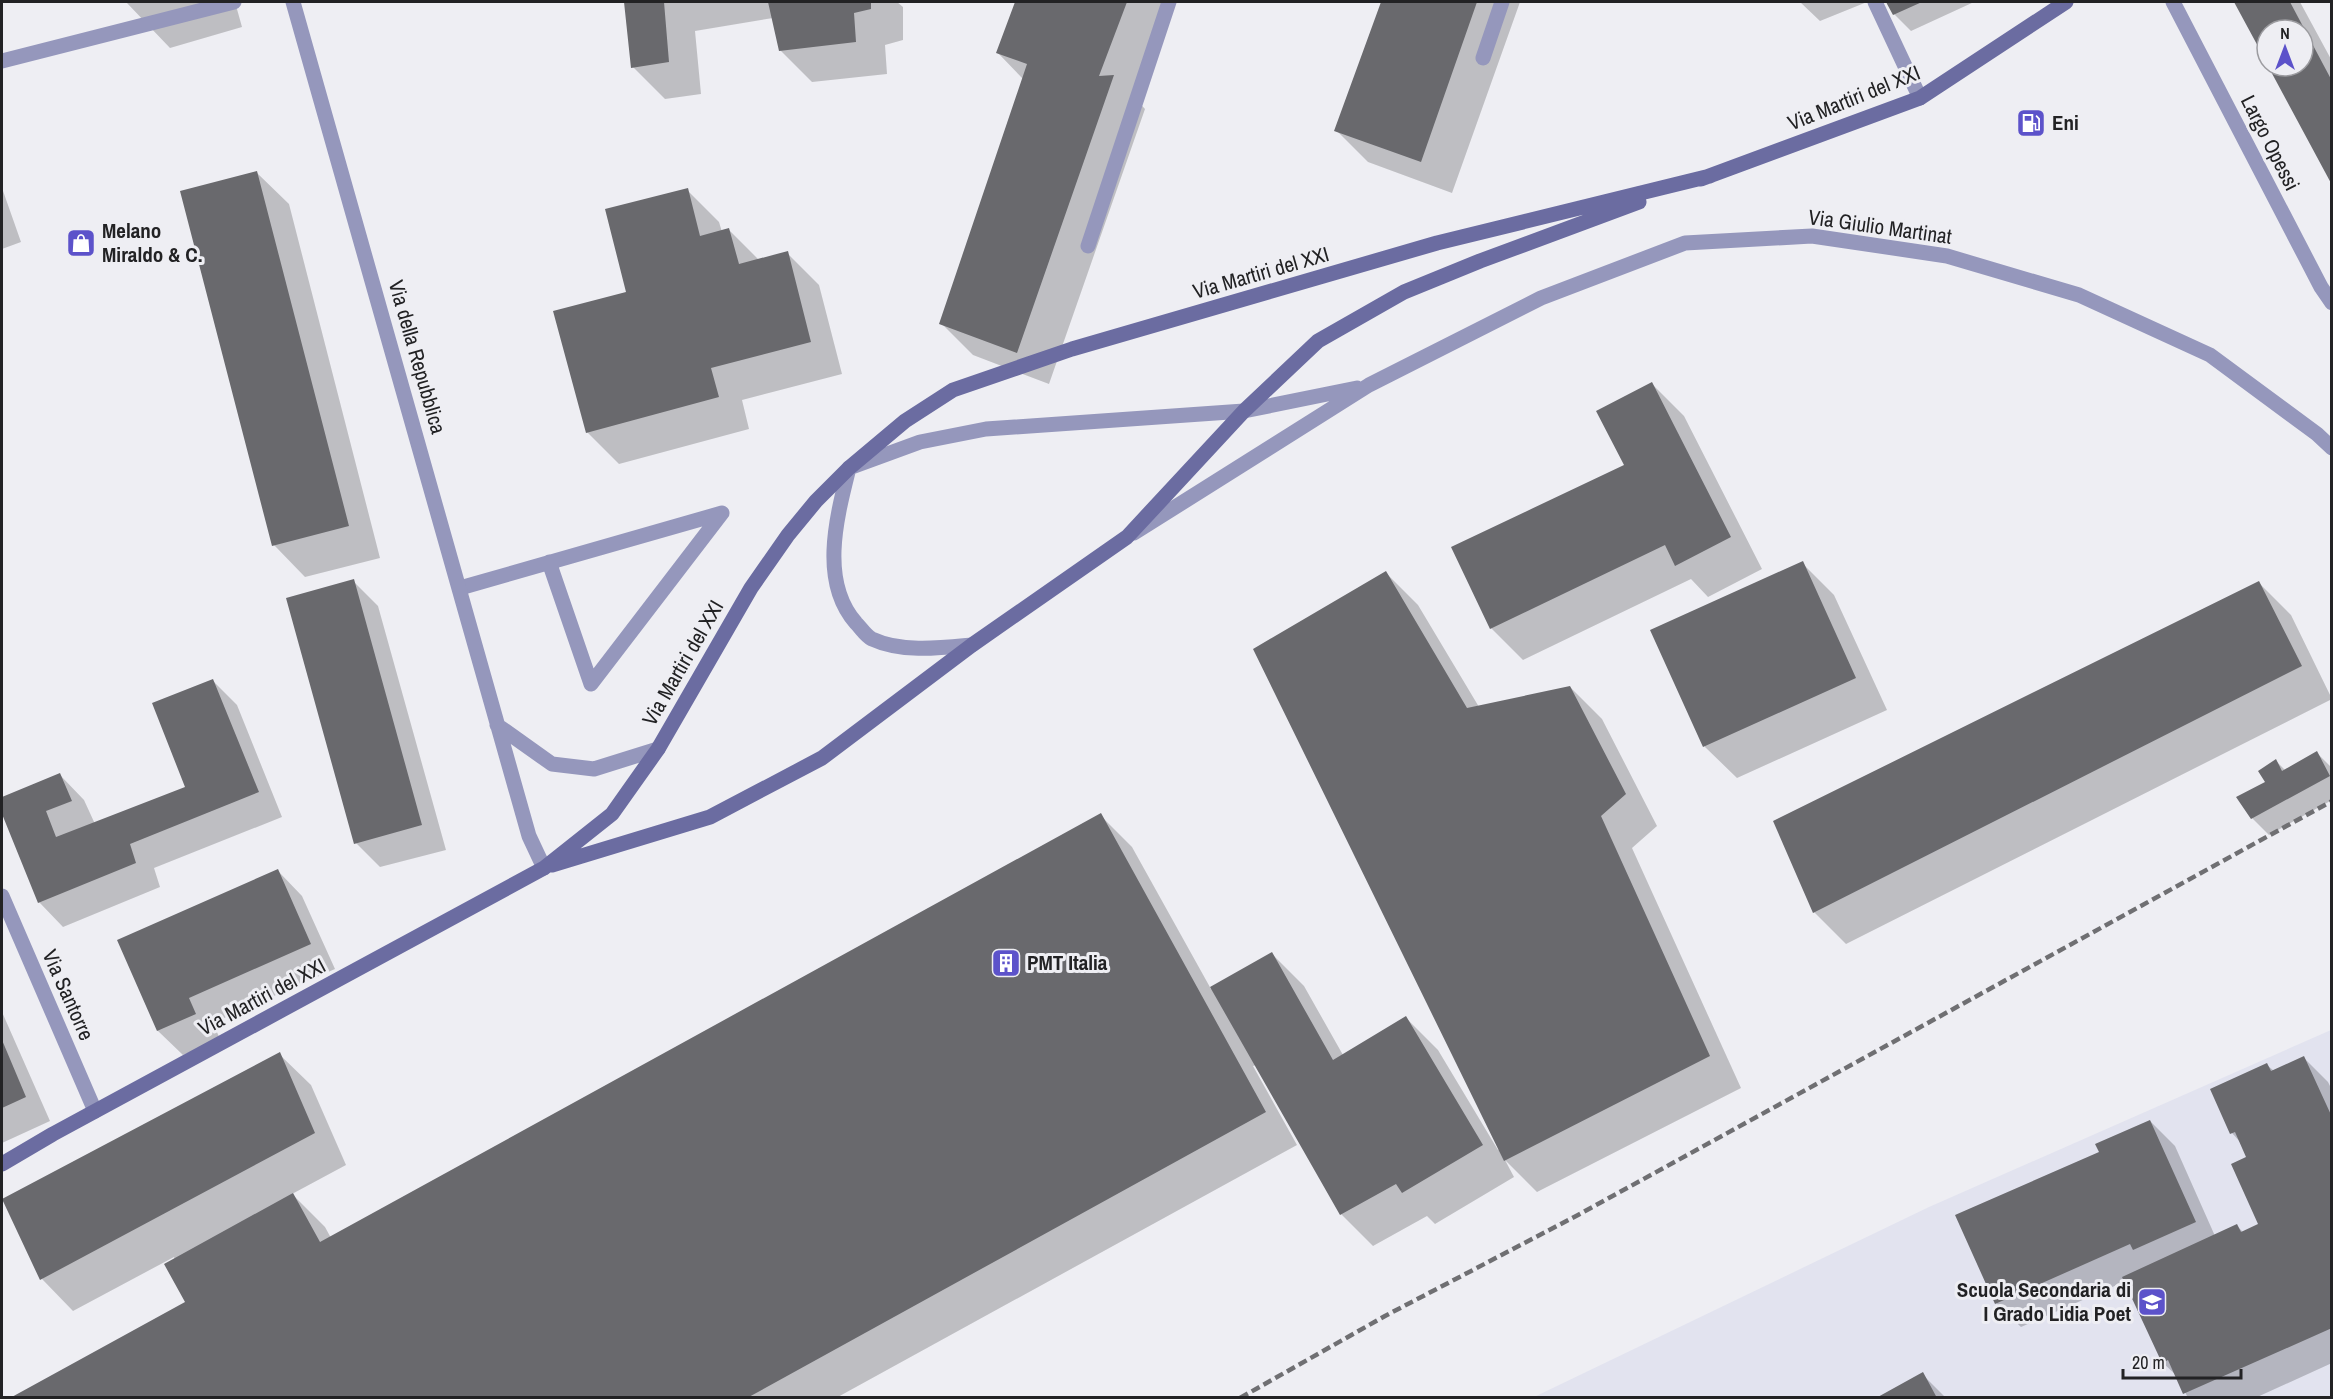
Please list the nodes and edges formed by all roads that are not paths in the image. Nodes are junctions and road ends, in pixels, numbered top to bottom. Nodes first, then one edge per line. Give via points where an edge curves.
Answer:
1 (234, 2) edge
2 (293, 2) edge
3 (1169, 2) edge
4 (1502, 2) edge
5 (1875, 2) edge
6 (2066, 2) edge
7 (2173, 2) edge
8 (1483, 58) dead end
9 (2, 61) edge
10 (1920, 98) junction
11 (1710, 176) junction
12 (1088, 246) dead end
13 (2331, 303) edge
14 (1369, 385) junction
15 (1244, 411) junction
16 (2331, 448) edge
17 (849, 468) junction
18 (1127, 537) junction
19 (549, 562) junction
20 (460, 588) junction
21 (972, 645) junction
22 (498, 725) junction
23 (658, 749) junction
24 (544, 868) junction
25 (2, 896) edge
26 (95, 1111) junction
27 (2, 1164) edge

1 - 9 street
2 - 20 street, Via della Repubblica
3 - 12 street
4 - 8 street
5 - 10 street
6 - 10 street, Via Martiri del XXI
7 - 13 street, Largo Opessi
10 - 11 street, Via Martiri del XXI
11 - 15 street, Via Martiri del XXI via 1404,292 1318,341
11 - 17 street, Via Martiri del XXI via 1437,243 1072,350 953,390 905,421
14 - 15 street, Via Martiri del XXI
14 - 16 street, Via Giulio Martinat via 1541,298 1685,243 1812,236 1947,256 2079,296 2210,355 2318,434
14 - 18 street, Via Martiri del XXI
15 - 17 street, Via Martiri del XXI via 986,429 920,442
15 - 18 street, Via Martiri del XXI
17 - 21 street via 835,525 836,577 844,610 870,639 915,649
17 - 23 street, Via Martiri del XXI via 788,535 751,588
18 - 21 street, Via Martiri del XXI
19 - 19 street via 710,516 722,513 591,684
19 - 20 street
20 - 22 street, Via della Repubblica
21 - 24 street, Via Martiri del XXI via 822,758 710,817
22 - 23 street via 552,764 594,769
22 - 24 street, Via della Repubblica via 529,836
23 - 24 street, Via Martiri del XXI via 612,814
24 - 26 street, Via Martiri del XXI
25 - 26 street, Via Santorre
26 - 27 street, Via Martiri del XXI

